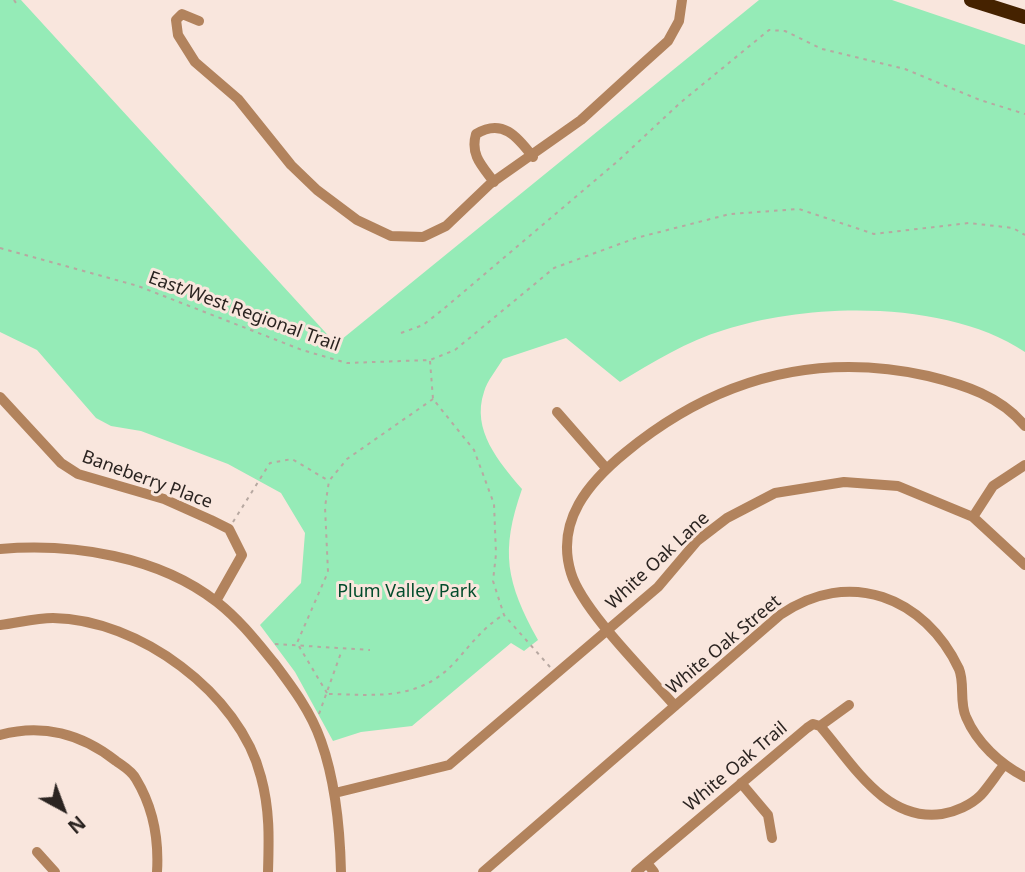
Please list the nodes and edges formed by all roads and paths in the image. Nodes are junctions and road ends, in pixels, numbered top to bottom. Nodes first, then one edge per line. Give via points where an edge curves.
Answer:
1 (682, 0) edge
2 (971, 0) edge
3 (1025, 18) edge
4 (199, 21) dead end
5 (1025, 114) edge
6 (533, 157) junction
7 (494, 182) junction
8 (1025, 235) edge
9 (0, 248) edge
10 (401, 333) dead end
11 (430, 360) junction
12 (0, 397) edge
13 (433, 399) junction
14 (557, 412) dead end
15 (1025, 426) edge
16 (1025, 465) edge
17 (606, 468) junction
18 (330, 481) junction
19 (973, 517) junction
20 (229, 529) junction
21 (0, 549) edge
22 (1025, 565) edge
23 (216, 601) junction
24 (504, 614) junction
25 (0, 625) edge
26 (608, 628) junction
27 (297, 643) junction
28 (275, 644) dead end
29 (343, 648) junction
30 (370, 650) dead end
31 (556, 674) junction
32 (327, 694) junction
33 (849, 705) dead end
34 (675, 706) junction
35 (319, 715) dead end
36 (820, 726) junction
37 (0, 735) edge
38 (1004, 765) junction
39 (1025, 777) edge
40 (741, 783) junction
41 (335, 793) junction
42 (772, 838) dead end
43 (37, 852) dead end
44 (646, 863) junction
45 (55, 872) edge
46 (157, 872) edge
47 (268, 872) edge
48 (341, 872) edge
49 (483, 872) edge
50 (636, 872) edge
51 (654, 872) edge

1 - 6 street via 679,21 668,41 582,120
2 - 3 highway
4 - 7 street via 182,13 176,20 178,35 195,62 238,99 291,165 357,220 391,236 423,237 446,226
5 - 10 path via 905,69 822,49 785,31 769,30 424,325
6 - 7 street
6 - 7 street via 516,136 499,126 476,134 472,146
8 - 11 path, East/West Regional Trail via 1013,228 969,223 874,234 799,209 730,214 636,238 554,268 455,350
9 - 11 path, East/West Regional Trail via 138,286 347,363
11 - 13 path
12 - 20 street, Baneberry Place via 61,463 78,474 164,499
13 - 18 path via 347,459
13 - 24 path via 474,450 494,504 493,581
14 - 17 street
15 - 17 street via 1011,409 975,389 945,380 880,368 820,368 770,376 696,403
16 - 19 street via 993,486
17 - 26 street via 578,502 567,540 578,591
18 - 20 path via 292,459 270,463
18 - 27 path via 325,507 328,572
19 - 22 street, White Oak Lane
19 - 26 street, White Oak Lane via 919,492 873,482 820,484 775,494 712,529 659,587
20 - 23 street, Baneberry Place via 242,555
21 - 23 street via 34,546 94,551 179,579
23 - 41 street via 242,624 301,698 321,740
24 - 31 path
24 - 32 path via 483,628 455,663 422,688 385,695
25 - 47 street via 54,618 89,625 136,640 183,666 240,730 261,774 271,827
26 - 31 street, White Oak Lane
26 - 34 street
27 - 28 path
27 - 29 path
27 - 32 path
29 - 30 path
29 - 32 path
31 - 41 street, White Oak Lane via 449,765
32 - 35 path
33 - 36 street, White Oak Trail
34 - 38 street, White Oak Street via 790,608 823,595 867,593 913,610 940,636 960,672 965,715 981,742
34 - 49 street, White Oak Street
36 - 38 street via 878,795 923,816 952,812 979,797
36 - 40 street, White Oak Trail via 807,728
37 - 46 street via 56,730 99,747 134,776 149,806 158,846
38 - 39 street, White Oak Street
40 - 42 street via 768,815
40 - 44 street, White Oak Trail
41 - 48 street
43 - 45 street
44 - 50 street, White Oak Trail
44 - 51 street

